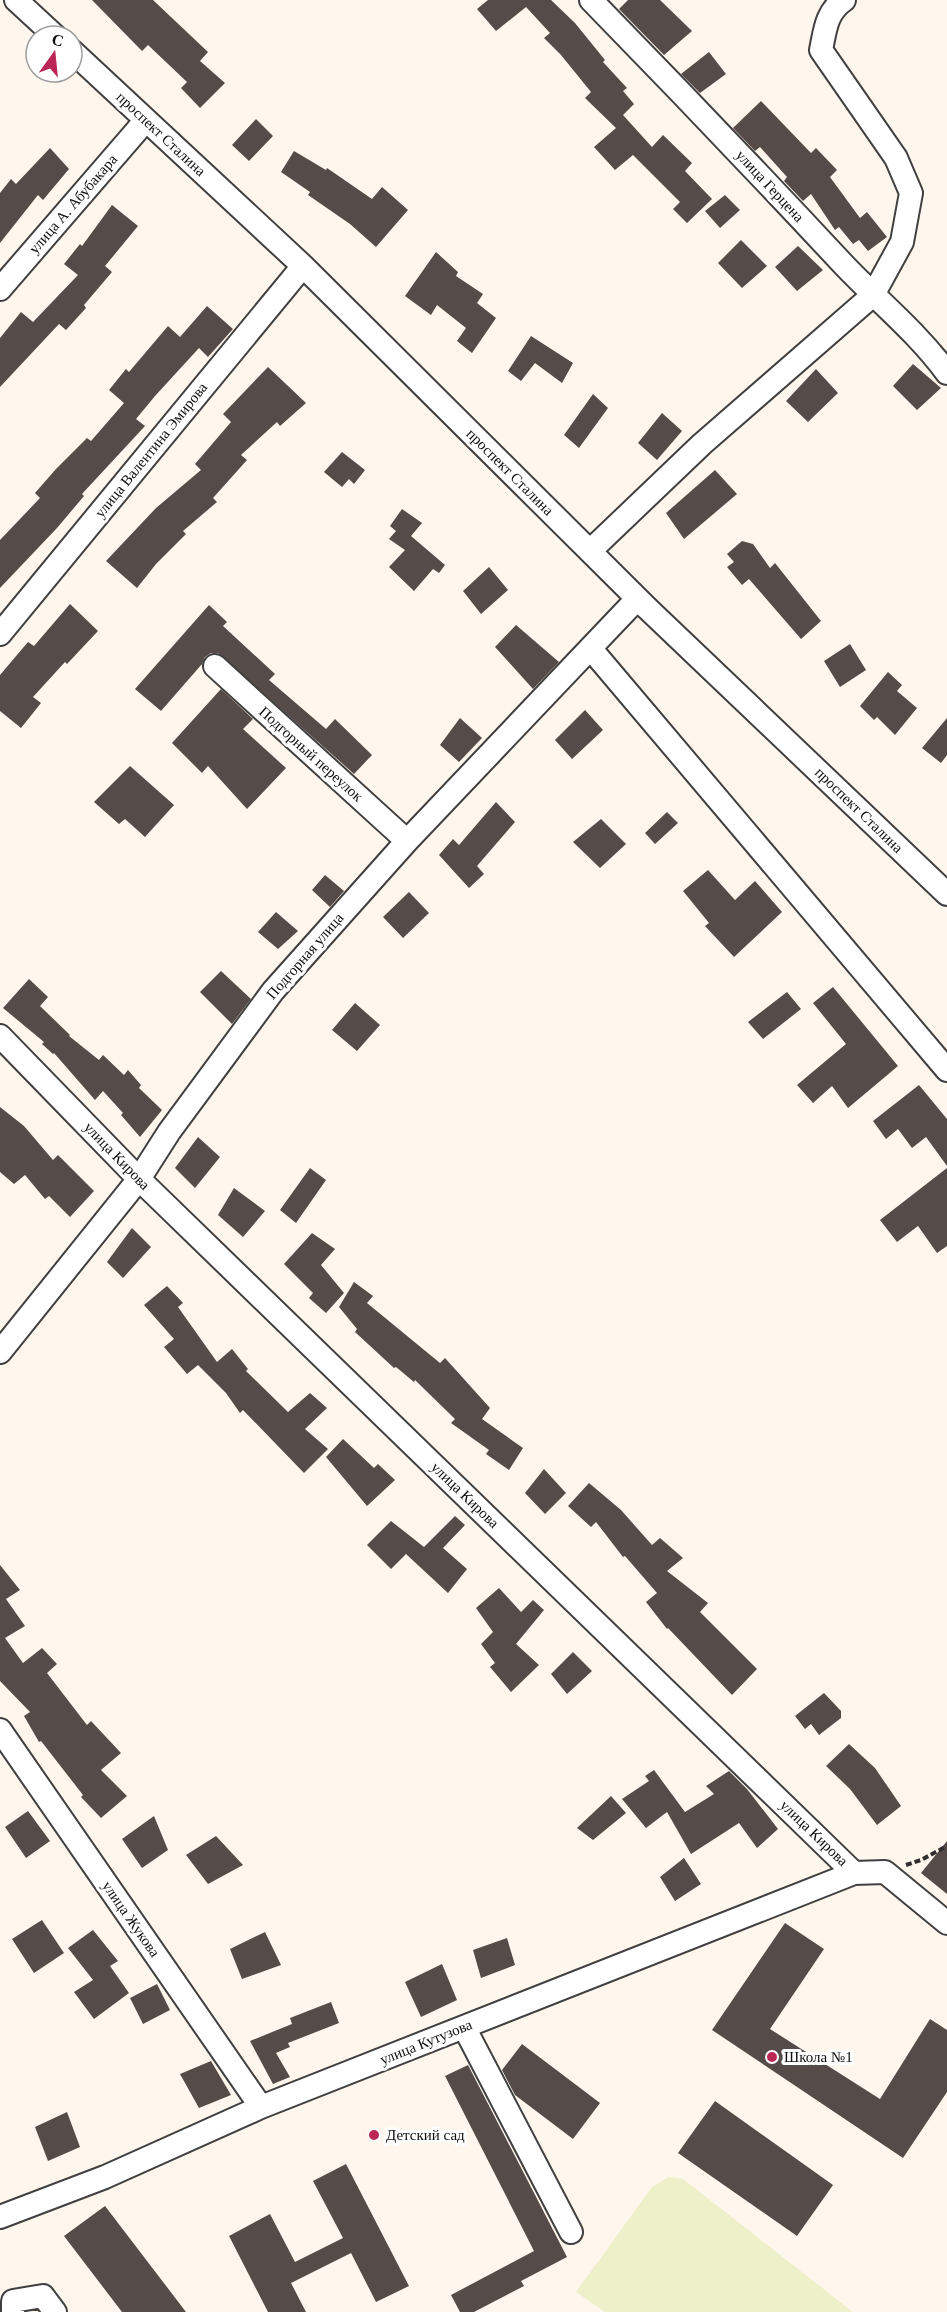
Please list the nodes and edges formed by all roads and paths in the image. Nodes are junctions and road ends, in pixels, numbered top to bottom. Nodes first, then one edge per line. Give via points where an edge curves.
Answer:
1 (16, 0) edge
2 (591, 0) edge
3 (839, 1) edge
4 (42, 24) edge
5 (84, 62) edge
6 (146, 120) junction
7 (303, 266) junction
8 (0, 289) edge
9 (873, 295) junction
10 (947, 373) edge
11 (590, 551) junction
12 (646, 608) junction
13 (0, 634) edge
14 (591, 649) junction
15 (215, 666) dead end
16 (407, 841) junction
17 (947, 894) edge
18 (0, 1036) edge
19 (947, 1070) edge
20 (139, 1179) junction
21 (0, 1352) edge
22 (0, 1730) edge
23 (947, 1846) edge
24 (885, 1872) junction
25 (855, 1873) junction
26 (947, 1923) edge
27 (464, 2027) junction
28 (261, 2107) junction
29 (0, 2217) edge
30 (571, 2232) dead end
31 (13, 2312) edge
32 (56, 2312) edge

1 - 4 street
2 - 9 street, улица Герцена
3 - 9 street via 827,19 821,50 896,159 910,194 902,242
5 - 6 street, проспект Сталина
6 - 7 street, проспект Сталина
6 - 8 street, улица А. Абубакара
7 - 11 street, проспект Сталина
7 - 13 street, улица Валентина Эмирова
9 - 10 street, улица Герцена via 930,350
9 - 11 street via 702,444
11 - 12 street, проспект Сталина
12 - 14 street, Подгорная улица via 637,599
12 - 17 street, проспект Сталина
14 - 16 street, Подгорная улица
14 - 19 street
15 - 16 street, Подгорный переулок
16 - 20 street, Подгорная улица via 273,991
18 - 20 street, улица Кирова
20 - 21 street, Подгорная улица
20 - 25 street, улица Кирова
22 - 28 street, улица Жукова
23 - 24 path
24 - 25 street, улица Кирова
24 - 26 street
25 - 27 street, улица Кутузова
27 - 28 street, улица Кутузова
27 - 30 street
28 - 29 street, улица Кутузова via 105,2177
31 - 32 street via 13,2301 43,2296

